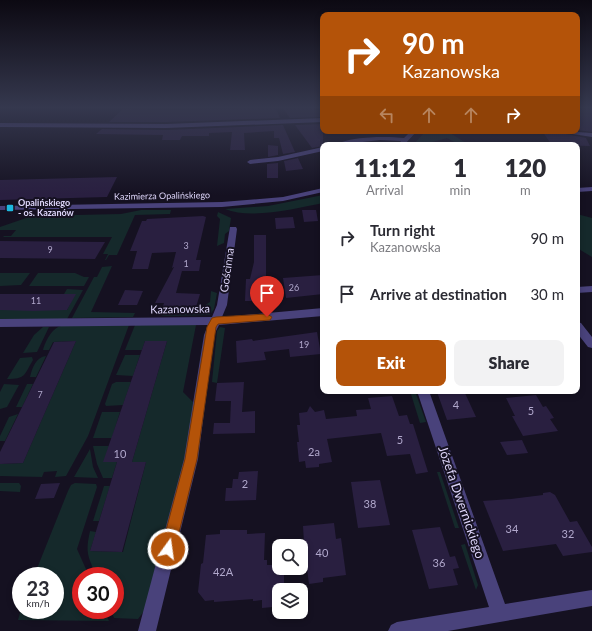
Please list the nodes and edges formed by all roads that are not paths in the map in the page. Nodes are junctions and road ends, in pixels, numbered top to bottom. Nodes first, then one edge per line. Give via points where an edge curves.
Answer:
1 (355, 142) edge
2 (401, 142) edge
3 (320, 150) edge
4 (250, 162) dead end
5 (592, 189) edge
6 (580, 190) edge
7 (320, 191) edge
8 (0, 208) edge
9 (232, 229) dead end
10 (592, 289) edge
11 (580, 290) edge
12 (320, 312) edge
13 (218, 316) junction
14 (0, 323) edge
15 (580, 330) edge
16 (592, 344) edge
17 (424, 394) edge
18 (592, 598) edge
19 (500, 614) junction
20 (147, 631) edge
21 (398, 631) edge

1 - 2 street via 396,139
3 - 4 street
5 - 6 street
7 - 8 street, Kazimierza Opalińskiego via 275,200 237,203
9 - 13 street, Gościnna
10 - 11 street
12 - 13 street, Kazanowska via 239,320
13 - 14 street, Kazanowska
13 - 20 street, Gościnna via 209,335 191,459
15 - 16 street
17 - 19 street, Józefa Dwernickiego
18 - 19 street
19 - 21 street

